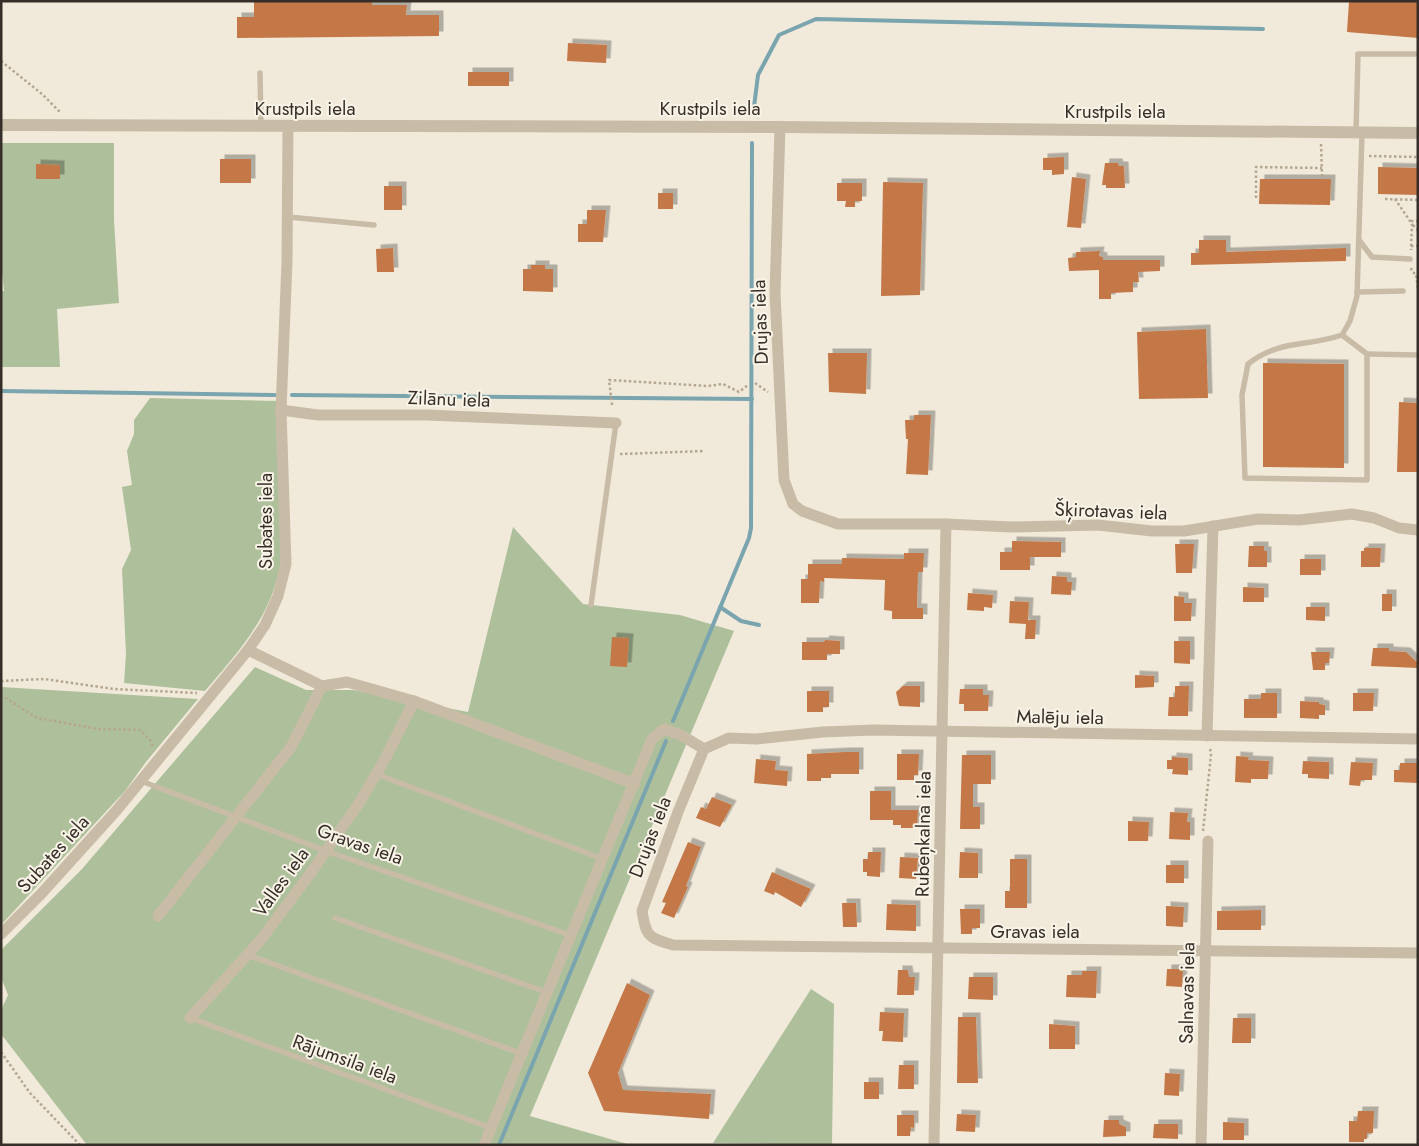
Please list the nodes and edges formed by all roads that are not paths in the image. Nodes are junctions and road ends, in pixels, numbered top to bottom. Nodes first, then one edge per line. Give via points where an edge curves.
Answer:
1 (1418, 54) edge
2 (260, 73) dead end
3 (1, 125) edge
4 (261, 126) junction
5 (288, 126) junction
6 (780, 127) junction
7 (1359, 133) junction
8 (1418, 133) edge
9 (288, 217) junction
10 (374, 225) dead end
11 (1359, 240) junction
12 (1410, 259) road end
13 (1403, 291) dead end
14 (1357, 292) junction
15 (1342, 335) junction
16 (1367, 354) junction
17 (1418, 355) edge
18 (281, 410) junction
19 (616, 423) joint
20 (802, 511) joint
21 (946, 524) junction
22 (1213, 526) junction
23 (1418, 530) edge
24 (591, 605) dead end
25 (248, 650) junction
26 (322, 686) junction
27 (414, 702) junction
28 (943, 733) junction
29 (1207, 736) junction
30 (1418, 739) edge
31 (704, 749) junction
32 (376, 774) junction
33 (140, 780) junction
34 (635, 784) junction
35 (237, 817) junction
36 (1208, 841) road end
37 (326, 851) junction
38 (603, 860) junction
39 (158, 916) dead end
40 (335, 918) dead end
41 (1, 934) edge
42 (570, 935) junction
43 (652, 939) joint
44 (939, 948) junction
45 (1206, 950) junction
46 (1418, 953) edge
47 (248, 955) junction
48 (546, 992) junction
49 (190, 1018) joint
50 (520, 1053) junction
51 (491, 1128) junction
52 (484, 1145) edge
53 (934, 1145) edge
54 (1201, 1145) edge

1 - 7 lane via 1358,54
2 - 4 lane
3 - 4 street, Krustpils iela
4 - 5 street, Krustpils iela
5 - 6 street, Krustpils iela
5 - 9 street, Subates iela
6 - 7 street, Krustpils iela
6 - 20 street, Drujas iela via 775,293 784,480 793,504
7 - 8 street, Krustpils iela
7 - 11 lane via 1362,156
9 - 10 lane
9 - 18 street, Subates iela
11 - 12 lane via 1372,257
11 - 14 lane
13 - 14 lane
14 - 15 lane via 1350,320
15 - 16 lane
15 - 16 lane via 1323,342 1274,348 1248,364 1242,394 1245,478 1368,480
16 - 17 lane
18 - 19 street, Zilānu iela via 318,415 426,415
18 - 25 street, Subates iela via 286,564 278,596 265,625
19 - 24 lane
20 - 21 street, Šķirotavas iela via 838,524
21 - 22 street, Šķirotavas iela via 1000,527 1098,525 1152,531 1184,531
21 - 28 street, Rubeņkalna iela
22 - 23 street, Šķirotavas iela via 1258,519 1299,520 1352,514 1399,528
22 - 29 street
25 - 26 street
25 - 33 street, Subates iela
26 - 27 street via 347,682
26 - 35 street via 291,746
27 - 32 street, Valles iela
27 - 34 street
28 - 29 street, Malēju iela
28 - 31 street, Malēju iela via 874,730 729,738
28 - 44 street, Rubeņkalna iela
29 - 30 street, Malēju iela
31 - 34 street via 664,729 652,739
31 - 43 street, Drujas iela via 642,911 645,927
32 - 37 street, Valles iela
32 - 38 lane
33 - 35 lane, Gravas iela
33 - 41 street, Subates iela via 47,887
34 - 38 street
35 - 37 lane, Gravas iela
35 - 39 street
36 - 45 street, Salnavas iela
37 - 42 lane, Gravas iela
37 - 47 street, Valles iela
38 - 42 street
40 - 48 lane
42 - 48 street
43 - 44 street, Gravas iela via 673,946
44 - 45 street, Gravas iela
44 - 53 street, Rubeņkalna iela
45 - 46 street, Gravas iela
45 - 54 street, Salnavas iela
47 - 49 street, Valles iela
47 - 50 lane
48 - 50 street
49 - 51 lane, Rājumsila iela
50 - 51 street
51 - 52 street

